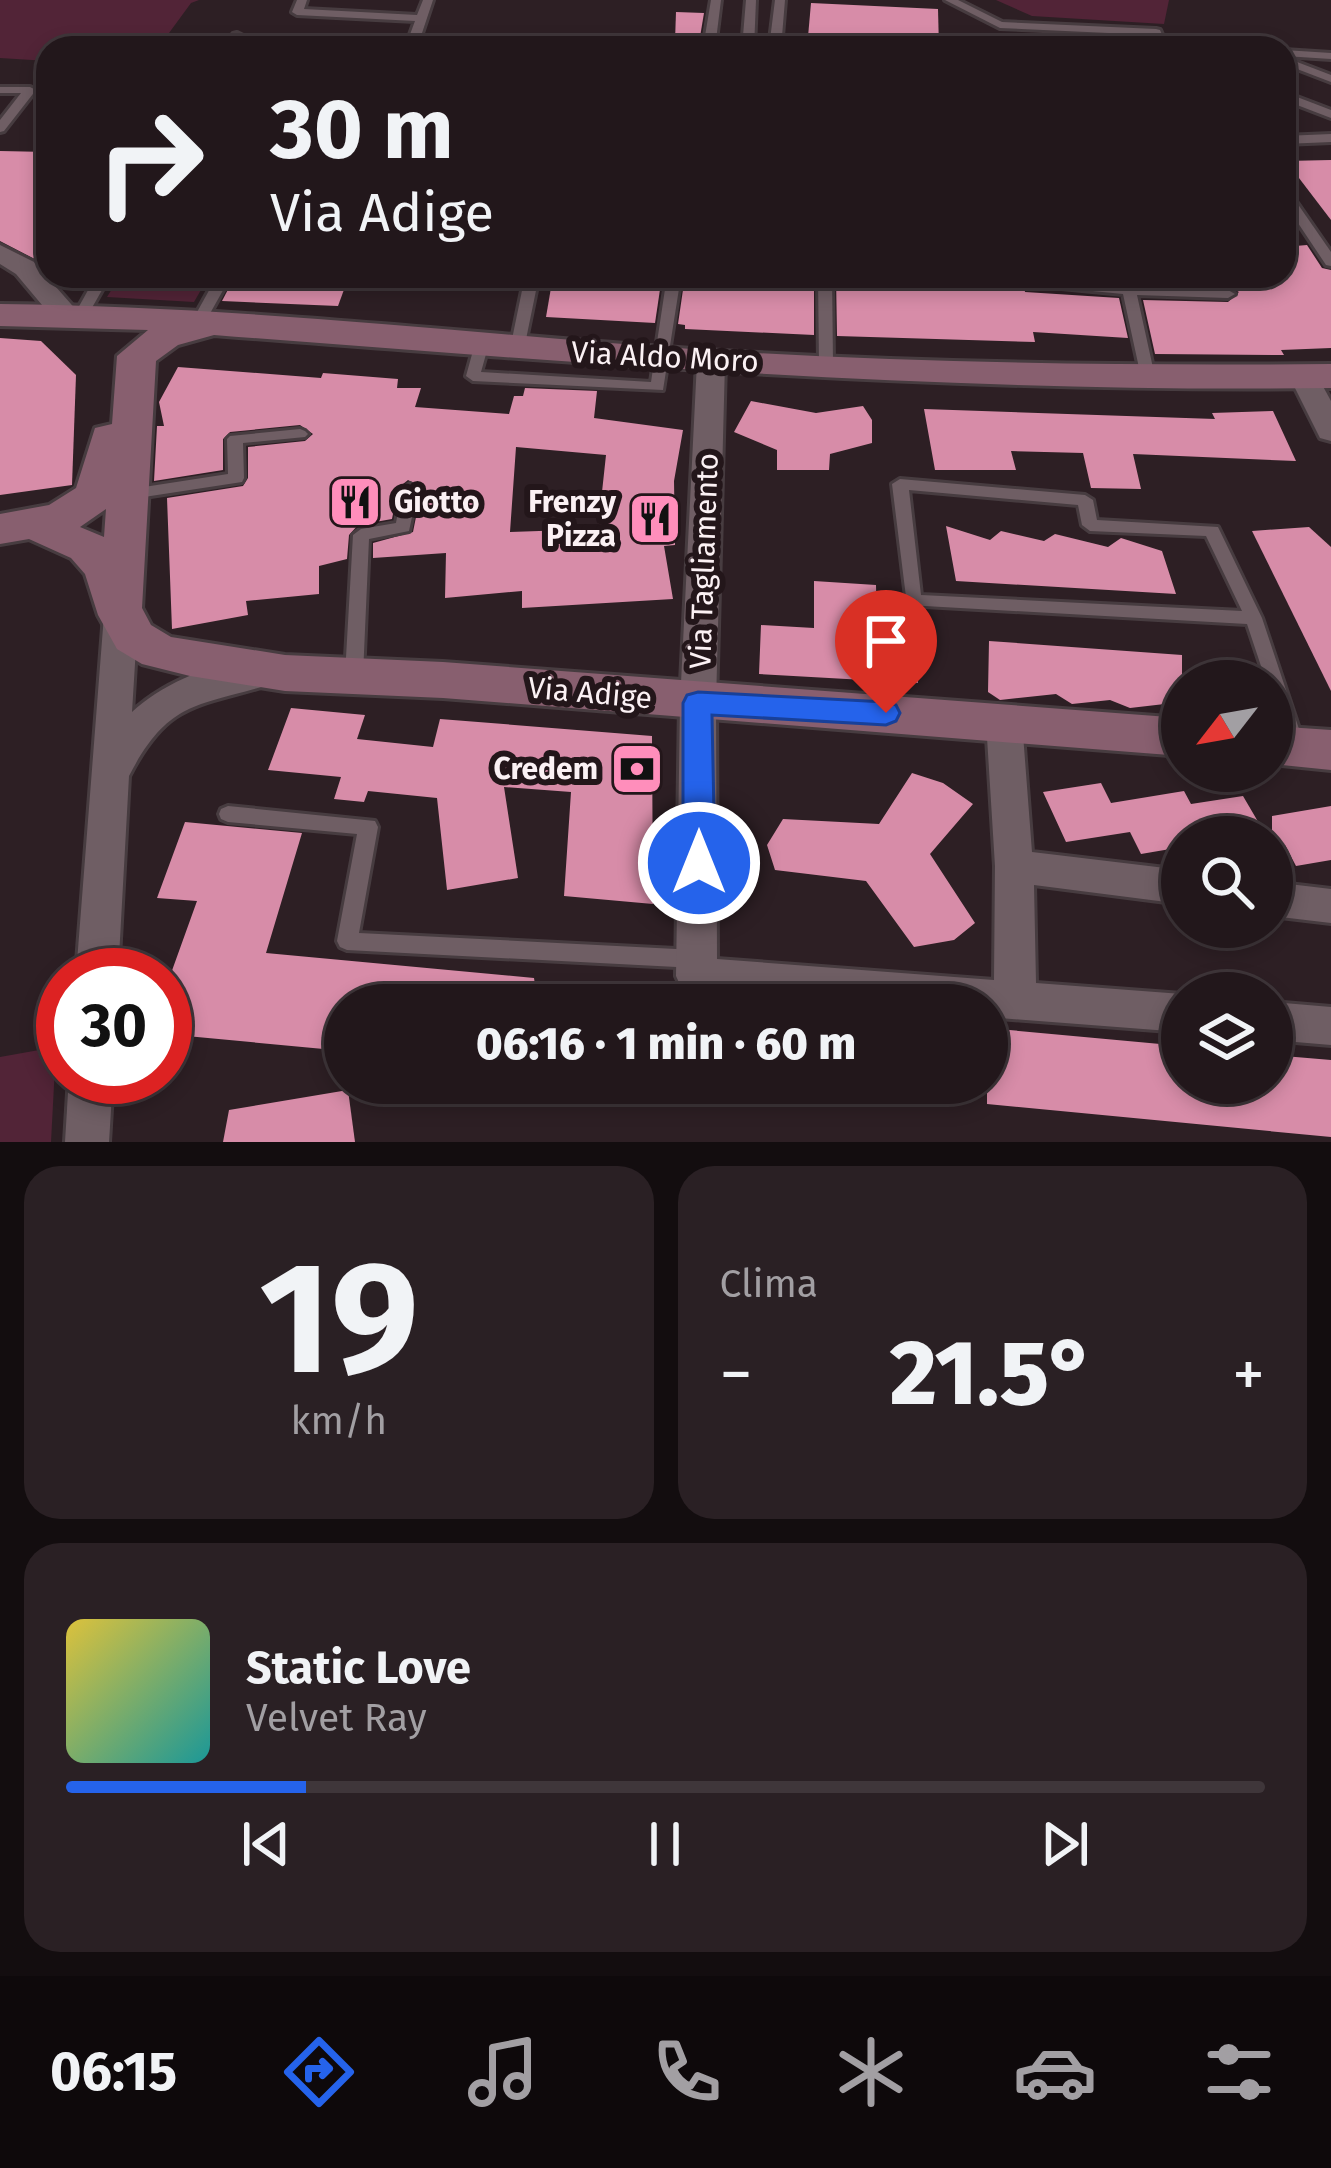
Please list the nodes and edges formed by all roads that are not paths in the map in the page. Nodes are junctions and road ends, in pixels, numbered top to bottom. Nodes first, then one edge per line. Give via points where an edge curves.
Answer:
1 (302, 0) edge
2 (359, 0) edge
3 (428, 0) edge
4 (716, 0) edge
5 (751, 0) edge
6 (780, 0) edge
7 (950, 0) edge
8 (352, 14) junction
9 (422, 18) junction
10 (415, 36) edge
11 (711, 36) edge
12 (749, 36) edge
13 (776, 36) edge
14 (1158, 36) edge
15 (1296, 56) edge
16 (1331, 56) edge
17 (1296, 62) edge
18 (1331, 79) edge
19 (0, 90) edge
20 (1296, 101) edge
21 (1331, 114) edge
22 (0, 128) edge
23 (1296, 137) edge
24 (1331, 138) edge
25 (1296, 211) edge
26 (0, 254) edge
27 (1331, 262) edge
28 (36, 279) edge
29 (45, 288) edge
30 (95, 288) edge
31 (220, 288) edge
32 (526, 288) edge
33 (673, 288) edge
34 (825, 288) edge
35 (1128, 288) edge
36 (1167, 288) edge
37 (1228, 294) dead end
38 (0, 315) edge
39 (74, 318) junction
40 (209, 325) junction
41 (499, 348) junction
42 (664, 360) junction
43 (711, 362) junction
44 (826, 363) junction
45 (1318, 376) edge
46 (1148, 377) junction
47 (1331, 431) edge
48 (300, 434) dead end
49 (410, 489) dead end
50 (130, 494) junction
51 (16, 526) edge
52 (121, 615) junction
53 (1254, 618) junction
54 (285, 673) junction
55 (354, 676) junction
56 (698, 703) junction
57 (1004, 721) junction
58 (1161, 735) edge
59 (1300, 747) edge
60 (110, 779) junction
61 (228, 814) dead end
62 (1014, 866) junction
63 (1161, 884) edge
64 (1293, 901) edge
65 (1331, 906) edge
66 (99, 948) edge
67 (697, 968) junction
68 (1015, 998) junction
69 (1161, 1011) edge
70 (1293, 1023) edge
71 (1331, 1026) edge
72 (89, 1104) edge
73 (87, 1142) edge

1 - 8 lane via 297,12
2 - 8 lane
3 - 9 lane
4 - 11 lane
5 - 12 lane
6 - 13 lane
7 - 14 lane via 1000,26
8 - 9 lane
9 - 10 lane
15 - 16 lane
17 - 18 lane
19 - 22 lane via 30,91
20 - 21 lane
23 - 24 lane
25 - 27 lane
26 - 28 street
29 - 39 street
30 - 39 lane
31 - 40 lane
32 - 41 lane
33 - 42 lane
34 - 44 lane
35 - 46 lane
36 - 37 lane
38 - 39 main road, Via Aldo Moro
39 - 40 main road, Via Aldo Moro
39 - 51 main road via 118,358 108,462 98,495 81,509
40 - 41 main road, Via Aldo Moro
40 - 50 main road via 166,335 137,356
41 - 42 main road, Via Aldo Moro
42 - 43 main road, Via Aldo Moro
43 - 44 main road, Via Aldo Moro
43 - 56 street, Via Tagliamento
44 - 46 main road, Via Aldo Moro
45 - 46 main road, Via Aldo Moro
45 - 47 street
48 - 50 lane via 235,439 236,478
49 - 55 lane via 403,527 362,535
50 - 52 main road
51 - 52 main road via 87,547 106,568
52 - 54 main road, Via Adige via 134,638 159,652
52 - 60 street
53 - 53 lane via 913,601 900,484 1085,500 1090,525 1212,532
53 - 59 lane
54 - 55 main road, Via Adige
54 - 60 street via 222,680 154,710 126,741
55 - 56 main road, Via Adige
56 - 57 main road, Via Adige
56 - 67 street, Via Tagliamento
57 - 58 main road, Via Adige
57 - 62 street
60 - 66 street
61 - 67 lane via 368,827 347,941
62 - 63 street
62 - 68 street
64 - 65 street
67 - 68 street
68 - 69 street
70 - 71 street
72 - 73 street

